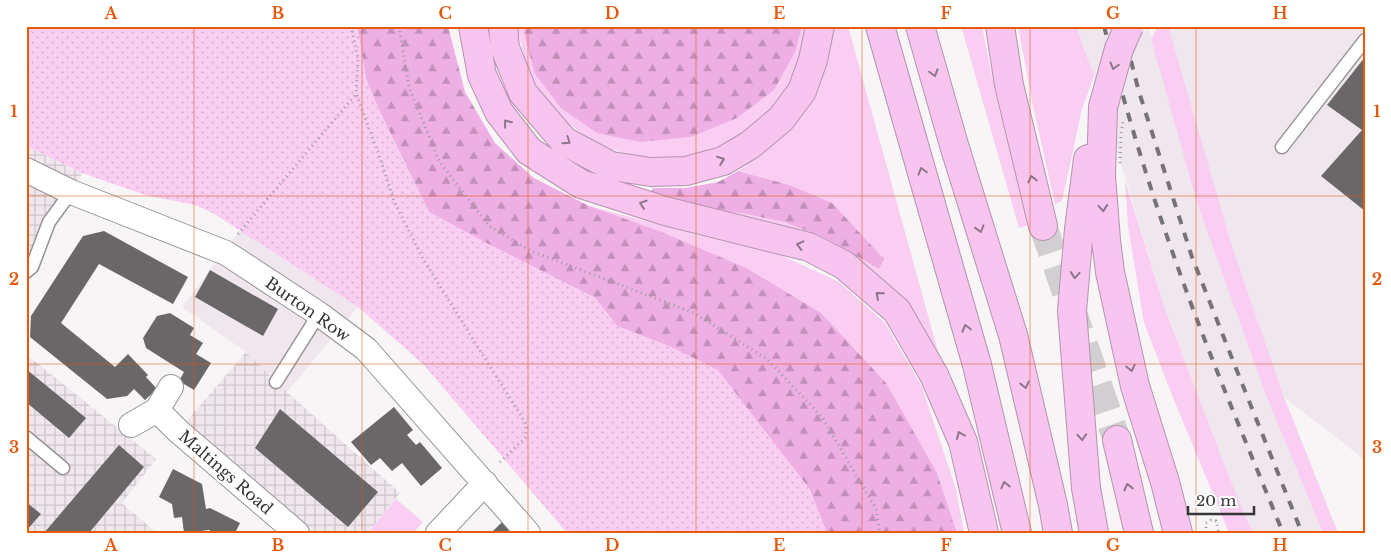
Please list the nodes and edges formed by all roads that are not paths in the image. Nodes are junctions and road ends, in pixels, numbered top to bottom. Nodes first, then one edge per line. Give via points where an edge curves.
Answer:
1 (473, 26) edge
2 (503, 26) edge
3 (820, 26) edge
4 (880, 26) edge
5 (920, 26) edge
6 (1000, 26) edge
7 (1129, 26) edge
8 (1365, 40) edge
9 (1103, 107) junction
10 (1282, 147) dead end
11 (26, 170) edge
12 (71, 192) junction
13 (1043, 226) tunnel mouth
14 (26, 272) edge
15 (319, 314) junction
16 (276, 382) dead end
17 (171, 387) dead end
18 (157, 410) junction
19 (131, 425) dead end
20 (26, 437) edge
21 (1117, 440) tunnel mouth
22 (63, 468) dead end
23 (483, 482) junction
24 (297, 533) edge
25 (438, 533) edge
26 (528, 533) edge
27 (984, 533) edge
28 (1017, 533) edge
29 (1058, 533) edge
30 (1094, 533) edge
31 (1139, 533) edge
32 (1178, 533) edge

27 -> 1 highway via 963,442 934,375 897,311 844,265 809,247 664,211 581,184 529,151 499,112 482,75
2 -> 3 highway via 505,48 523,94 564,141 610,166 651,172 686,171 723,161 750,145 782,119 802,91 814,60
28 -> 4 highway via 977,365
5 -> 29 highway via 1013,335
13 -> 6 highway via 1009,85
7 -> 9 highway, bridge
8 - 10 lane
9 -> 30 highway via 1087,164 1072,311 1086,488
9 -> 32 highway via 1101,176 1110,272 1135,386
11 - 12 street, Burton Row
12 - 14 lane via 48,222 32,267
12 - 15 street, Burton Row via 226,253
15 - 16 lane
15 - 23 street, Burton Row via 366,349
17 - 18 street
18 - 19 street
18 - 24 street, Maltings Road
20 - 22 lane
31 -> 21 highway
23 - 25 street
23 - 26 street, Burton Row

